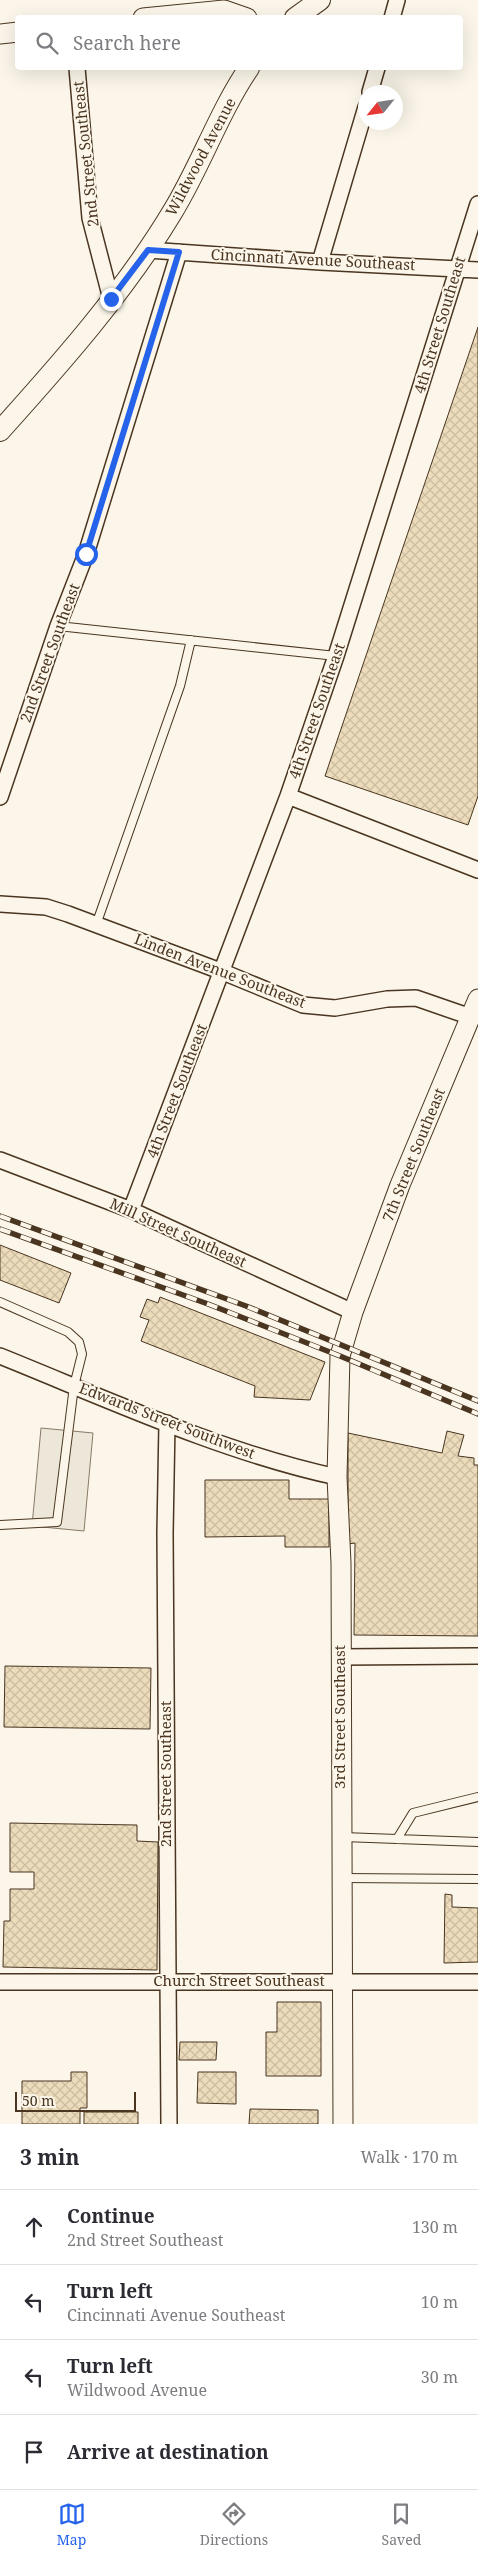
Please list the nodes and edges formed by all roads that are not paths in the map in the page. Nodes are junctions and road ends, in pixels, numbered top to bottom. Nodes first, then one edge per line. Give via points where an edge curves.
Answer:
1 (320, 0) edge
2 (397, 0) edge
3 (205, 14) edge
4 (190, 15) edge
5 (239, 15) edge
6 (299, 15) edge
7 (393, 15) edge
8 (15, 32) edge
9 (0, 34) edge
10 (77, 70) edge
11 (246, 70) edge
12 (376, 70) edge
13 (372, 85) edge
14 (359, 130) edge
15 (478, 204) edge
16 (148, 250) junction
17 (179, 252) junction
18 (320, 262) junction
19 (458, 267) junction
20 (478, 270) edge
21 (111, 299) junction
22 (0, 431) edge
23 (58, 626) junction
24 (191, 640) junction
25 (336, 656) junction
26 (288, 796) junction
27 (0, 797) edge
28 (478, 870) edge
29 (0, 904) edge
30 (96, 925) junction
31 (223, 972) junction
32 (478, 999) edge
33 (470, 1018) junction
34 (0, 1160) edge
35 (132, 1210) junction
36 (0, 1302) edge
37 (353, 1312) junction
38 (0, 1356) edge
39 (74, 1386) junction
40 (167, 1423) junction
41 (337, 1477) junction
42 (0, 1525) edge
43 (478, 1656) edge
44 (341, 1657) junction
45 (478, 1797) edge
46 (340, 1837) junction
47 (397, 1839) junction
48 (478, 1842) edge
49 (340, 1878) junction
50 (478, 1879) edge
51 (166, 1981) junction
52 (341, 1981) junction
53 (0, 1982) edge
54 (478, 1982) edge
55 (169, 2124) edge
56 (343, 2124) edge

1 - 6 main road
2 - 7 street
3 - 4 street
3 - 5 street via 224,10
8 - 9 street
10 - 21 street, 2nd Street Southeast via 90,218
11 - 16 main road, Wildwood Avenue via 199,166
12 - 13 street
14 - 18 street
15 - 19 street, 4th Street Southeast
16 - 17 street, Cincinnati Avenue Southeast
16 - 21 main road, Wildwood Avenue
17 - 18 street, Cincinnati Avenue Southeast
17 - 23 street, 2nd Street Southeast via 86,554
18 - 19 street, Cincinnati Avenue Southeast
19 - 20 street, Cincinnati Avenue Southeast
19 - 25 street, 4th Street Southeast
21 - 22 main road, Wildwood Avenue via 70,353
23 - 24 lane
23 - 27 street, 2nd Street Southeast
24 - 25 lane
24 - 30 lane via 180,686
25 - 26 street, 4th Street Southeast
26 - 28 street
26 - 31 street, 4th Street Southeast
29 - 30 street, Linden Avenue Southeast via 46,907
30 - 31 street, Linden Avenue Southeast
31 - 33 street, Linden Avenue Southeast via 303,1005 335,1008 387,999 416,998
31 - 35 street, 4th Street Southeast
32 - 33 street, 7th Street Southeast
33 - 37 street, 7th Street Southeast via 400,1185
34 - 35 street, Mill Street Southeast
35 - 37 street, Mill Street Southeast
36 - 39 lane via 68,1332 79,1342 82,1354
37 - 41 street, 3rd Street Southeast via 340,1356
38 - 39 street, Edwards Street Southwest
39 - 40 street, Edwards Street Southwest
39 - 42 lane via 57,1522
40 - 41 street, Edwards Street Southwest via 296,1468
40 - 51 street, 2nd Street Southeast
41 - 44 street, 3rd Street Southeast
43 - 44 street
44 - 46 street, 3rd Street Southeast
45 - 47 lane via 413,1813
46 - 47 lane
46 - 49 street, 3rd Street Southeast
47 - 48 lane
49 - 50 lane
49 - 52 street, 3rd Street Southeast
51 - 52 street, Church Street Southeast
51 - 53 street, Church Street Southeast
51 - 55 street, 2nd Street Southeast
52 - 54 street, Church Street Southeast
52 - 56 street, 3rd Street Southeast

